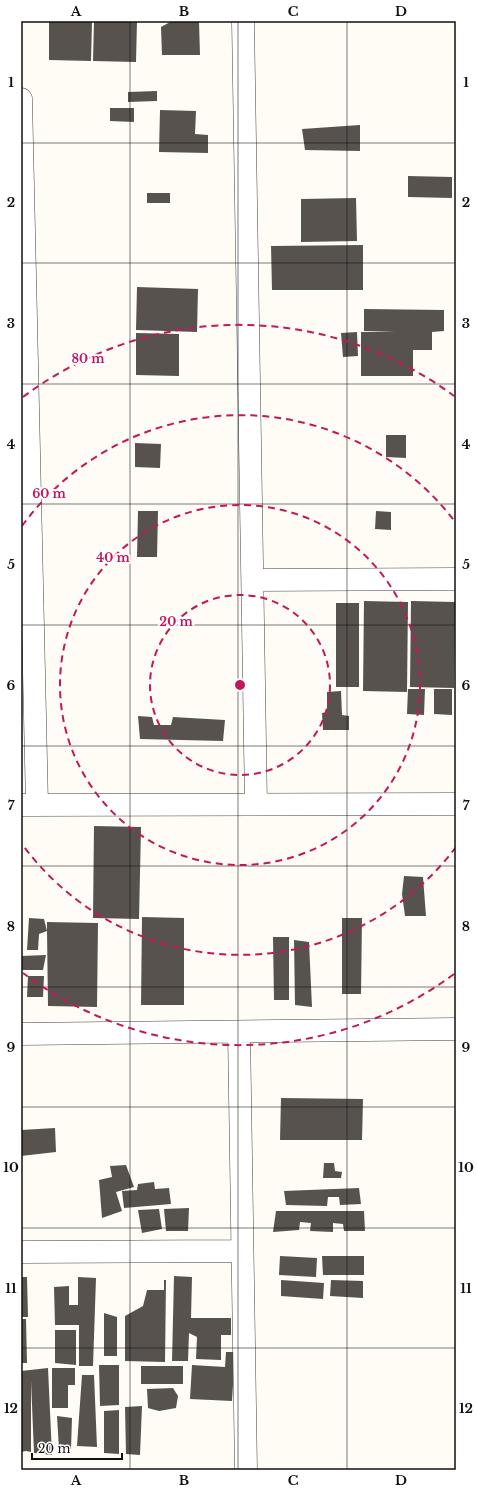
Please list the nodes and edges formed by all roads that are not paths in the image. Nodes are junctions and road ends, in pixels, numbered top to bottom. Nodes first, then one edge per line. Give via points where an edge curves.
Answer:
1 (243, 21) edge
2 (21, 100) edge
3 (24, 365) edge
4 (26, 573) edge
5 (456, 579) edge
6 (253, 580) junction
7 (256, 804) junction
8 (456, 804) edge
9 (29, 805) edge
10 (456, 1029) edge
11 (239, 1032) junction
12 (21, 1034) edge
13 (242, 1250) junction
14 (21, 1252) edge
15 (246, 1470) edge

1 - 6 street
2 - 3 street
3 - 4 street
4 - 9 street
5 - 6 street
6 - 7 street
7 - 8 street
7 - 9 street
10 - 11 street
11 - 12 street
11 - 13 street
13 - 14 street
13 - 15 street

